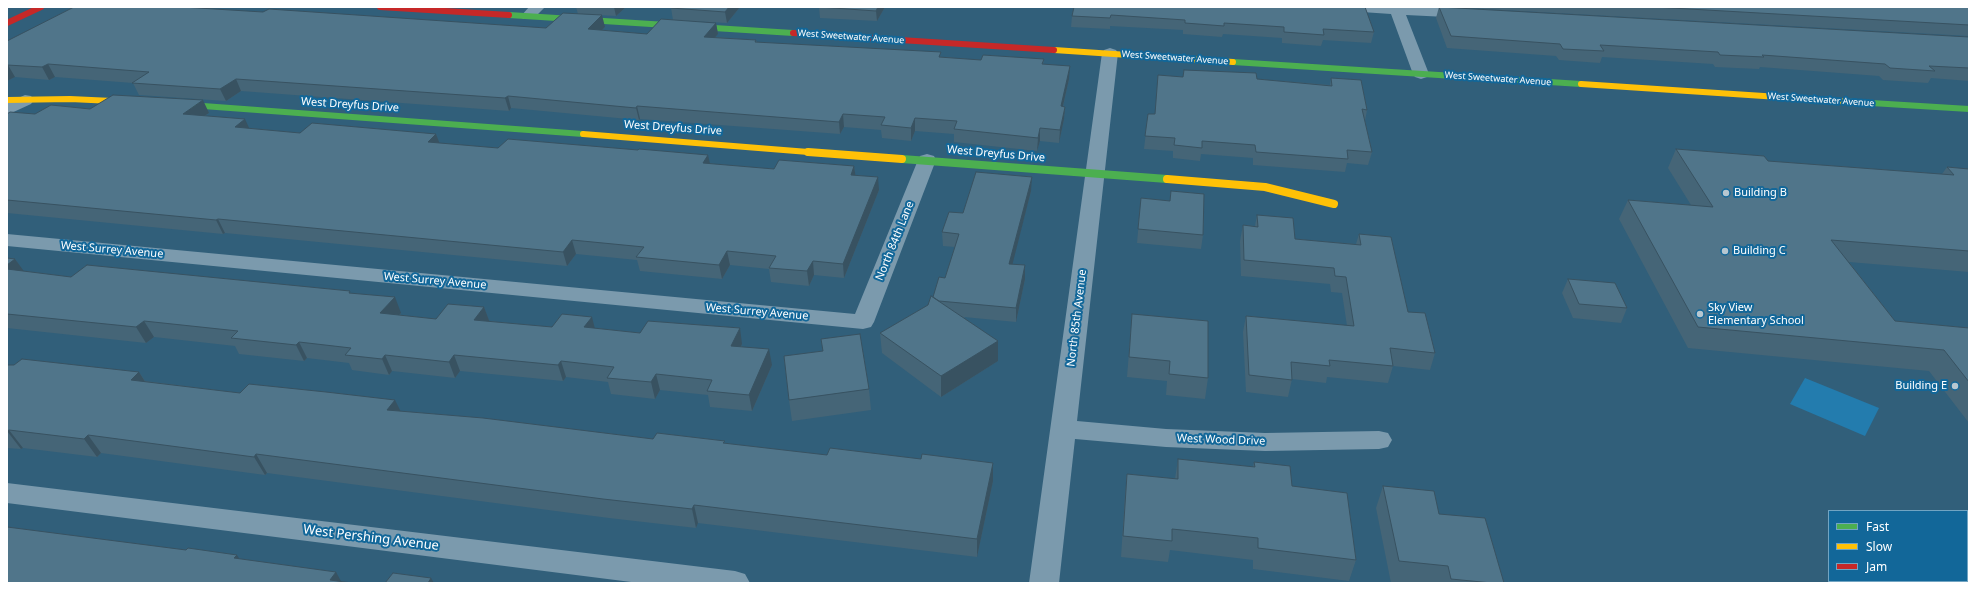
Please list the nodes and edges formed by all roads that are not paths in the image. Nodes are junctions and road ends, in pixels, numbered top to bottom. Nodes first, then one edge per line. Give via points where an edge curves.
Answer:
1 (41, 7) edge
2 (380, 7) edge
3 (1347, 7) edge
4 (1396, 8) edge
5 (533, 12) edge
6 (1484, 15) edge
7 (7, 23) edge
8 (1110, 53) junction
9 (1421, 74) junction
10 (7, 100) edge
11 (25, 100) junction
12 (147, 102) edge
13 (170, 104) edge
14 (1969, 109) edge
15 (7, 110) edge
16 (927, 160) junction
17 (1095, 174) junction
18 (1334, 204) dead end
19 (7, 240) edge
20 (863, 322) joint
21 (1063, 429) junction
22 (1379, 440) dead end
23 (7, 493) edge
24 (735, 583) edge
25 (1044, 583) edge

1 - 7 street
2 - 5 street, West Sweetwater Avenue
3 - 4 street
4 - 6 street
4 - 9 street
5 - 8 street, West Sweetwater Avenue
8 - 9 street, West Sweetwater Avenue
8 - 17 street, North 85th Avenue
9 - 14 street, West Sweetwater Avenue
10 - 11 street
11 - 12 street
11 - 15 street
13 - 16 street, West Dreyfus Drive
16 - 17 street, West Dreyfus Drive
16 - 20 street, North 84th Lane
17 - 18 street, West Dreyfus Drive via 1265,187
17 - 21 street, North 85th Avenue
19 - 20 street, West Surrey Avenue
21 - 22 street, West Wood Drive via 1166,438 1265,442
21 - 25 street, North 85th Avenue
23 - 24 street, West Pershing Avenue

